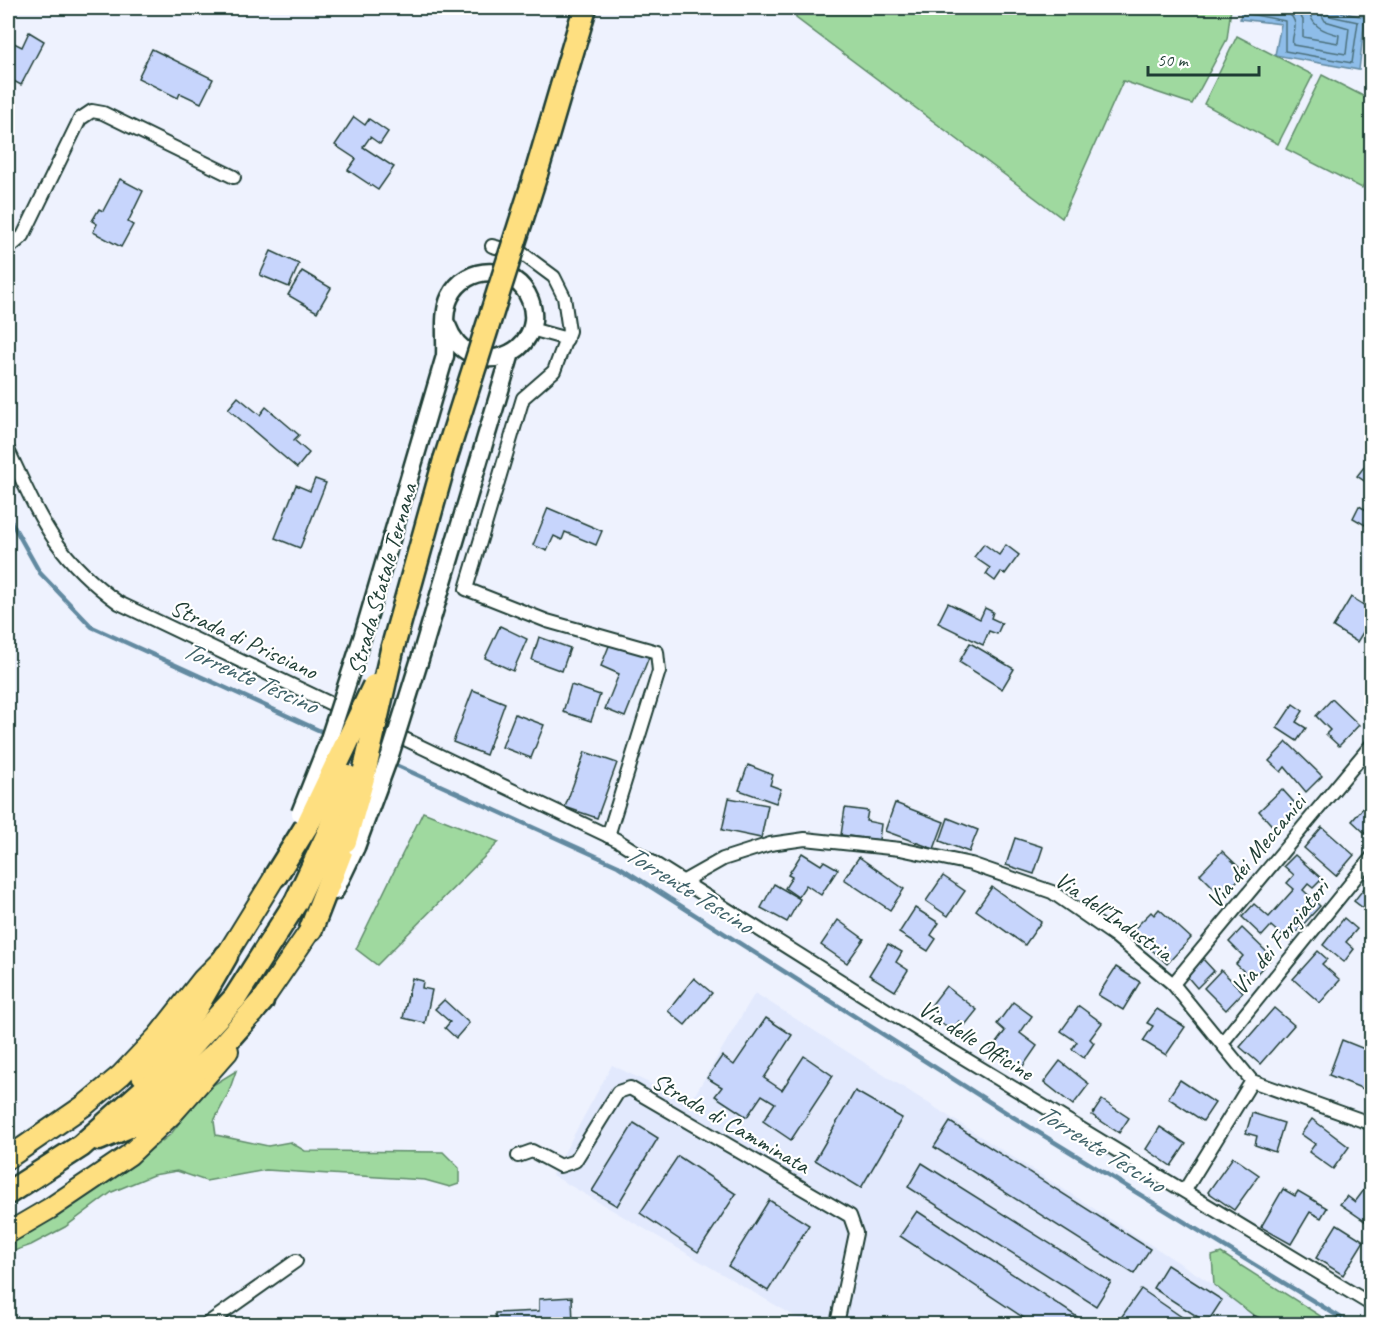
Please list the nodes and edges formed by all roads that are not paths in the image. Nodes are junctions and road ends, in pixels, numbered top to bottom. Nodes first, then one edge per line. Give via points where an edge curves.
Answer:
1 (585, 8) edge
2 (234, 177) dead end
3 (492, 246) dead end
4 (8, 249) edge
5 (447, 325) junction
6 (531, 328) junction
7 (567, 339) junction
8 (511, 353) junction
9 (8, 450) edge
10 (392, 650) junction
11 (1371, 744) edge
12 (305, 818) junction
13 (608, 836) junction
14 (344, 840) junction
15 (1371, 857) edge
16 (276, 875) joint
17 (684, 881) junction
18 (311, 930) joint
19 (226, 956) junction
20 (1173, 984) junction
21 (262, 1001) junction
22 (1222, 1043) junction
23 (1252, 1081) junction
24 (1371, 1124) edge
25 (81, 1146) junction
26 (518, 1156) dead end
27 (8, 1158) edge
28 (1185, 1190) junction
29 (8, 1192) edge
30 (8, 1233) edge
31 (296, 1261) dead end
32 (1371, 1305) edge
33 (207, 1324) edge
34 (837, 1324) edge

1 - 10 highway, Strada Statale Ternana, bridge via 445,460
2 - 4 street via 92,111 80,119 23,236
3 - 7 street via 524,254 554,278 568,312
5 - 6 main road via 448,302 456,287 467,278 486,272 508,276 525,290 532,308
5 - 8 main road via 457,344 470,354 491,359
5 - 12 main road, bridge via 445,356
6 - 7 street
6 - 8 main road via 523,343
7 - 13 street via 554,371 523,398 465,589 547,621 657,651 659,671
8 - 14 main road, bridge via 390,755
9 - 13 street, Strada di Prisciano via 43,525 59,549 93,584 119,603
10 - 12 highway, bridge
10 - 14 highway, Strada Statale Ternana, bridge
11 - 20 street, Via dei Meccanici
12 - 16 highway
13 - 17 street, Strada di Prisciano
14 - 18 highway
14 - 25 highway, Strada Statale Ternana via 296,902 235,998 179,1059
15 - 22 street, Via dei Forgiatori
16 - 19 main road
17 - 20 street, Via dell'Industria via 723,859 782,842 805,839 900,849 971,864 1052,891
17 - 28 street, Via delle Officine via 944,1046
18 - 21 main road
19 - 25 highway via 196,1008 156,1061
19 - 27 main road via 121,1075 85,1106
20 - 22 street, Via dell'Industria
21 - 25 highway via 216,1054 139,1122
21 - 30 main road via 222,1062 129,1155
22 - 23 street, Via dell'Industria
23 - 24 street
23 - 28 street
25 - 29 highway, Strada Statale Ternana
26 - 34 street, Strada di Camminata via 532,1151 560,1166 575,1161 618,1092 630,1088 850,1216 856,1233
28 - 32 street, Via delle Officine
31 - 33 street

